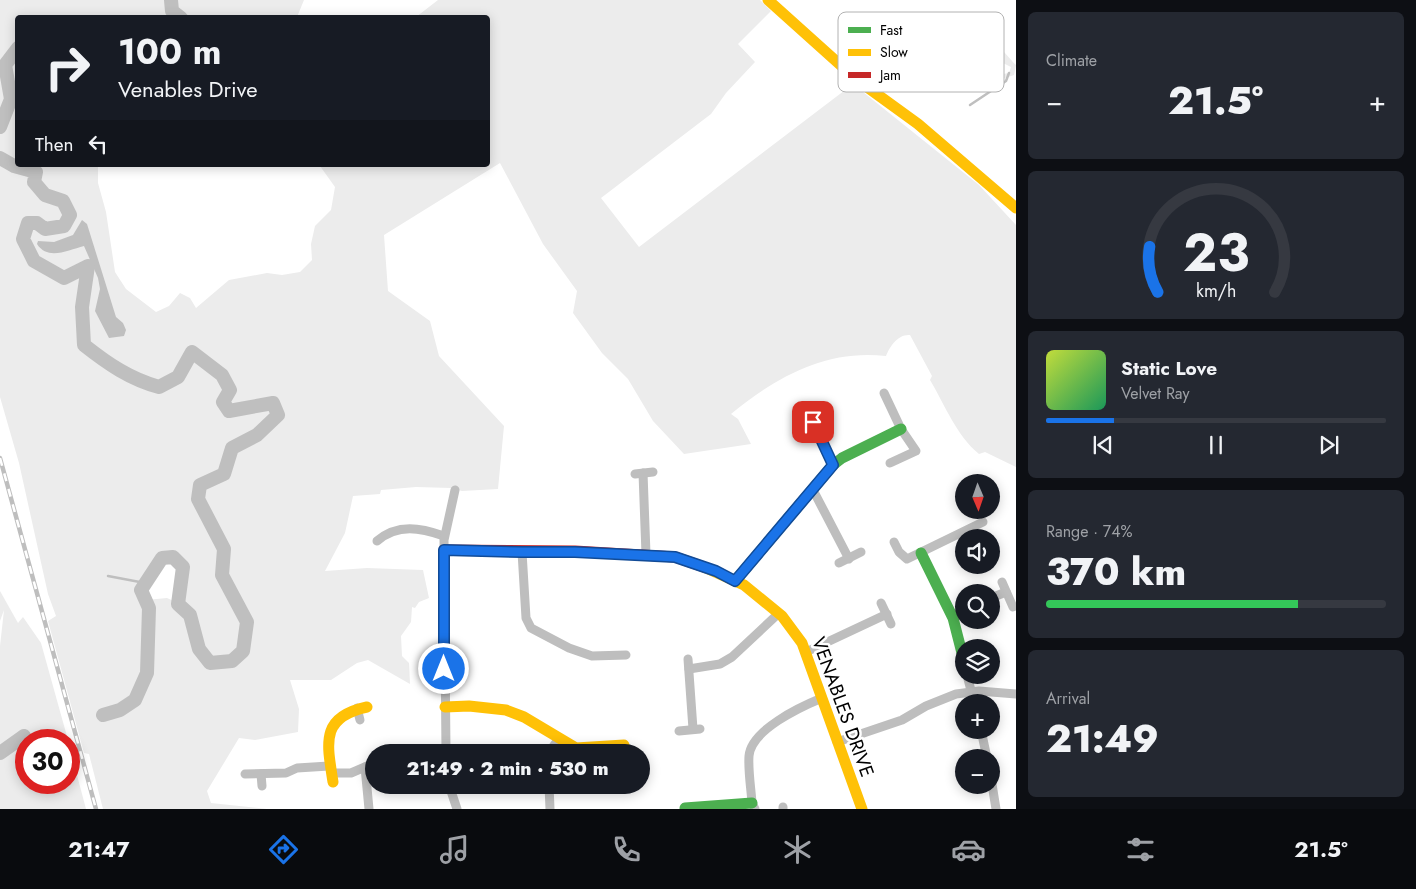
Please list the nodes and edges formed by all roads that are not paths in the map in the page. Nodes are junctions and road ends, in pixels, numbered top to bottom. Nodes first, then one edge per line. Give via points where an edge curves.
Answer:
1 (768, 0) edge
2 (838, 63) edge
3 (874, 92) edge
4 (1016, 208) edge
5 (884, 393) dead end
6 (799, 428) dead end
7 (901, 429) junction
8 (890, 464) dead end
9 (833, 465) junction
10 (644, 473) dead end
11 (812, 488) junction
12 (455, 490) dead end
13 (983, 522) dead end
14 (380, 534) dead end
15 (444, 536) junction
16 (894, 542) dead end
17 (444, 550) junction
18 (522, 552) junction
19 (861, 552) dead end
20 (646, 554) junction
21 (921, 554) junction
22 (849, 559) junction
23 (839, 563) dead end
24 (735, 581) junction
25 (1002, 582) dead end
26 (1006, 592) junction
27 (1000, 594) edge
28 (881, 602) dead end
29 (1013, 607) dead end
30 (779, 613) junction
31 (887, 614) junction
32 (955, 615) edge
33 (952, 616) junction
34 (891, 624) dead end
35 (958, 639) edge
36 (806, 652) junction
37 (626, 655) dead end
38 (688, 659) dead end
39 (689, 669) junction
40 (969, 684) edge
41 (971, 692) junction
42 (1016, 694) edge
43 (822, 698) junction
44 (445, 707) junction
45 (361, 712) dead end
46 (679, 731) dead end
47 (558, 740) junction
48 (837, 742) junction
49 (446, 744) edge
50 (555, 744) edge
51 (567, 744) edge
52 (365, 767) edge
53 (245, 774) dead end
54 (261, 774) junction
55 (331, 774) junction
56 (262, 786) dead end
57 (369, 794) edge
58 (452, 794) edge
59 (549, 794) edge
60 (994, 794) edge
61 (754, 806) edge
62 (685, 808) dead end
63 (369, 809) edge
64 (457, 809) edge
65 (550, 809) edge
66 (862, 809) edge
67 (996, 809) edge

1 - 2 street
3 - 4 street via 918,124
5 - 7 street
6 - 9 street via 817,420
7 - 8 street via 916,452
7 - 9 street
9 - 11 street
10 - 20 street
11 - 22 street
11 - 24 street
12 - 15 street
13 - 21 street
14 - 15 street via 408,528
15 - 17 street
16 - 21 street via 907,559
17 - 18 street, VENABLES DRIVE
17 - 44 street
18 - 20 street, VENABLES DRIVE
18 - 37 street via 526,618 531,628 568,648 592,656
19 - 22 street
20 - 24 street, VENABLES DRIVE via 675,557
21 - 33 street
22 - 23 street
24 - 30 street, VENABLES DRIVE
25 - 26 street
26 - 27 street
26 - 29 street
28 - 31 street
30 - 36 street, VENABLES DRIVE via 797,632
30 - 39 street via 756,637 720,664
31 - 34 street
31 - 36 street
32 - 33 street
33 - 35 street
36 - 43 street, VENABLES DRIVE
38 - 39 street
39 - 46 street via 696,729
40 - 41 street
41 - 42 street
41 - 48 street via 944,697 902,720
43 - 48 street, VENABLES DRIVE
43 - 61 street via 804,705 754,740 749,755
44 - 47 street via 506,710 540,726
44 - 49 street
45 - 55 street via 336,719 331,728 328,741
47 - 50 street
47 - 51 street
48 - 66 street, VENABLES DRIVE
52 - 55 street via 351,773
53 - 54 street
54 - 55 street
54 - 56 street
57 - 63 street
58 - 64 street
59 - 65 street
60 - 67 street
61 - 62 street

